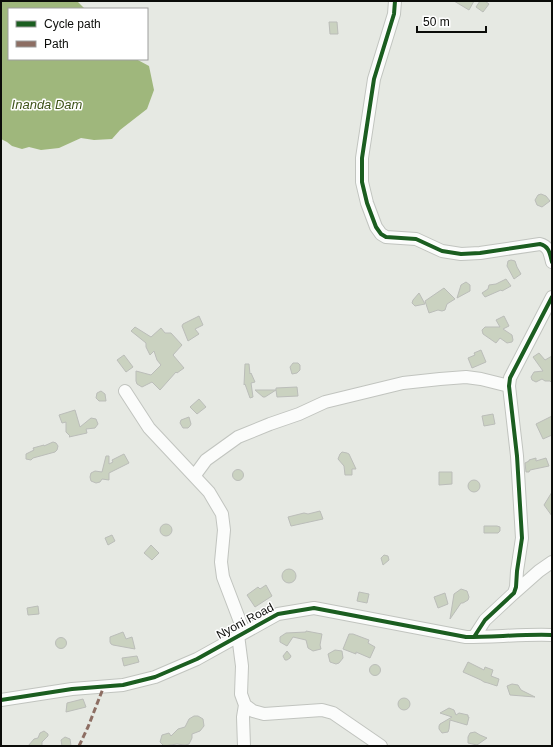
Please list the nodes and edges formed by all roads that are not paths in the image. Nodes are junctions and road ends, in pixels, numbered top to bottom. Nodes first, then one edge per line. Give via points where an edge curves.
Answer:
1 (395, 1) edge
2 (551, 256) edge
3 (552, 297) edge
4 (509, 386) junction
5 (125, 390) dead end
6 (195, 476) junction
7 (552, 562) edge
8 (505, 602) junction
9 (241, 634) junction
10 (552, 635) edge
11 (474, 637) junction
12 (1, 700) edge
13 (245, 705) junction
14 (358, 731) junction
15 (244, 746) edge
16 (363, 746) edge
17 (381, 746) edge

1 - 2 street via 394,14 374,79 362,158 362,182 376,227 386,237 416,239 452,253 480,254 540,244 546,246
3 - 4 street via 510,378
4 - 6 street via 466,377 440,379 403,384 325,402 238,437 206,460
4 - 8 street via 517,456 522,538 516,587
5 - 6 street via 149,428
6 - 9 street via 209,492 222,514 223,577
7 - 8 street
8 - 11 street via 486,620
9 - 11 street, Nyoni Road via 278,614 314,608 446,634
9 - 12 street, Nyoni Road via 197,659 155,677 123,685 72,689
9 - 13 street via 241,694
10 - 11 street, Nyoni Road via 512,634
13 - 14 street via 264,714 322,710 333,713
13 - 15 street
14 - 16 street
14 - 17 street

